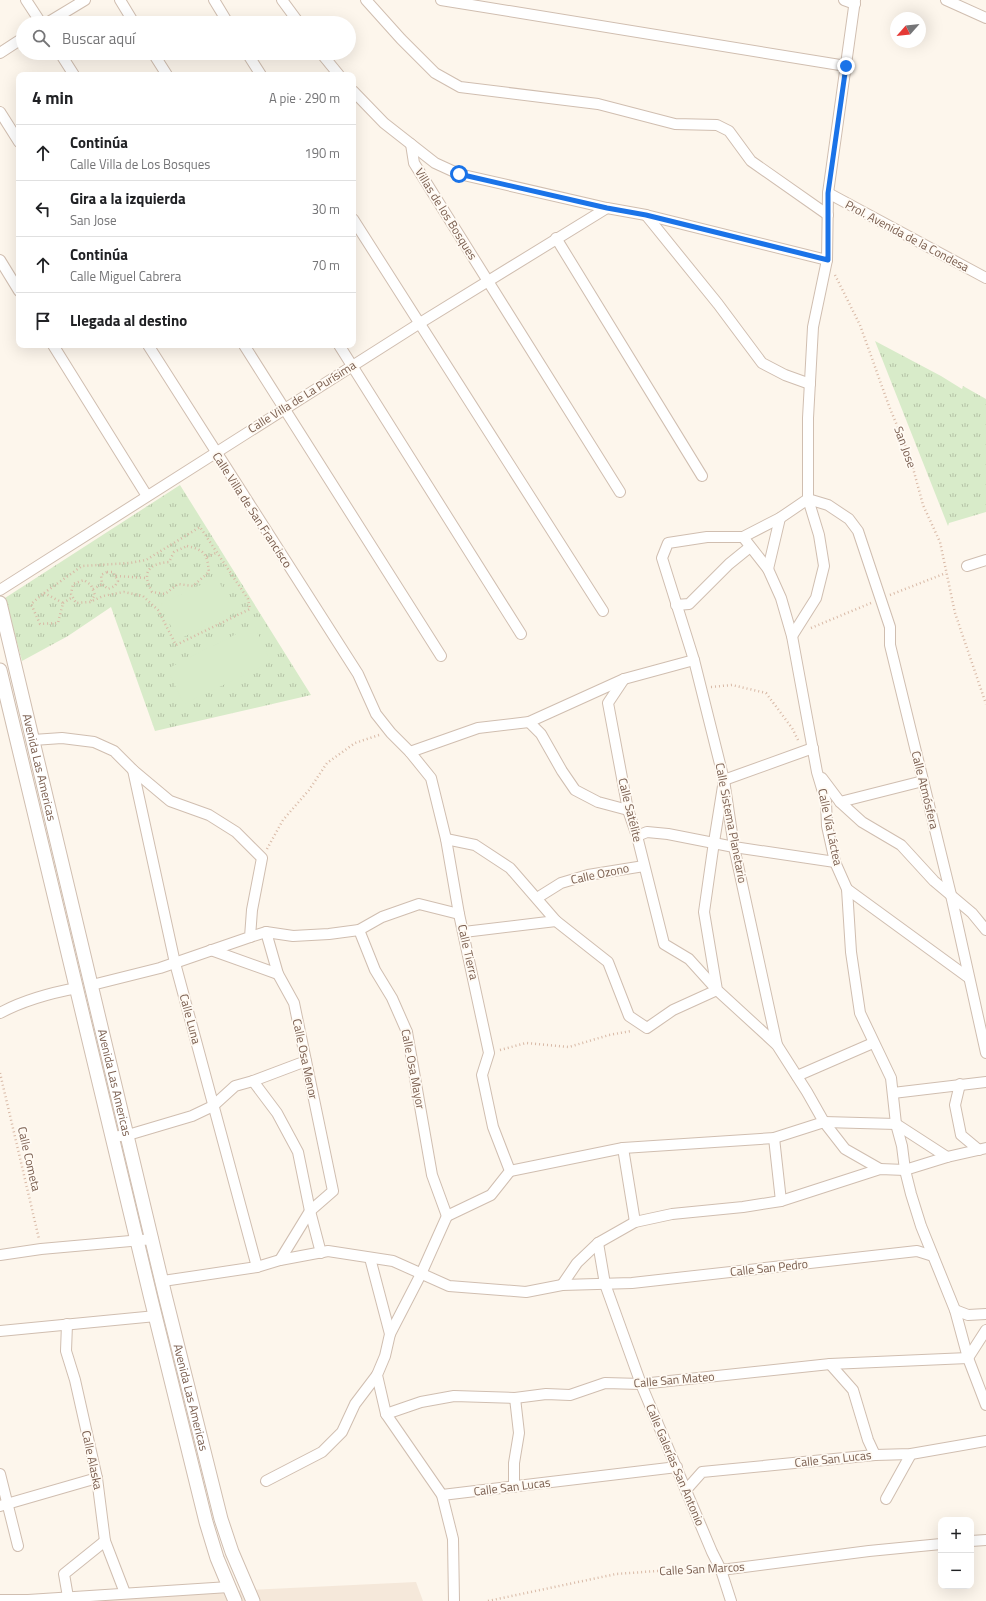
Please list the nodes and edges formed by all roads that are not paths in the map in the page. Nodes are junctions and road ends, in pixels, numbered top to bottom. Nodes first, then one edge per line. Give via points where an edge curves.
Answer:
1 (26, 0) edge
2 (84, 0) edge
3 (120, 0) edge
4 (214, 0) edge
5 (282, 0) edge
6 (366, 0) edge
7 (441, 0) edge
8 (844, 0) edge
9 (946, 0) edge
10 (855, 2) edge
11 (36, 16) edge
12 (58, 16) edge
13 (130, 16) edge
14 (224, 16) edge
15 (294, 16) edge
16 (986, 18) edge
17 (16, 43) edge
18 (0, 53) edge
19 (64, 60) edge
20 (157, 60) edge
21 (251, 60) edge
22 (327, 60) edge
23 (846, 66) junction
24 (72, 72) edge
25 (165, 72) edge
26 (259, 72) edge
27 (337, 72) edge
28 (356, 94) edge
29 (0, 112) edge
30 (16, 137) edge
31 (411, 144) junction
32 (828, 193) junction
33 (607, 208) junction
34 (646, 215) junction
35 (828, 215) junction
36 (356, 224) edge
37 (556, 238) junction
38 (0, 260) edge
39 (828, 260) junction
40 (986, 278) edge
41 (488, 280) junction
42 (16, 286) edge
43 (420, 322) junction
44 (54, 348) edge
45 (150, 348) edge
46 (246, 348) edge
47 (341, 348) edge
48 (352, 365) junction
49 (810, 384) junction
50 (284, 408) junction
51 (215, 452) junction
52 (702, 476) dead end
53 (620, 492) dead end
54 (147, 496) junction
55 (808, 499) junction
56 (780, 518) junction
57 (743, 537) junction
58 (750, 547) junction
59 (986, 560) edge
60 (967, 566) dead end
61 (768, 569) junction
62 (0, 590) edge
63 (676, 605) junction
64 (1, 607) edge
65 (603, 611) dead end
66 (522, 634) dead end
67 (792, 636) junction
68 (441, 656) dead end
69 (694, 660) junction
70 (0, 670) edge
71 (358, 674) joint
72 (624, 679) junction
73 (529, 722) junction
74 (33, 740) junction
75 (808, 749) junction
76 (410, 752) junction
77 (133, 770) junction
78 (817, 772) junction
79 (724, 780) junction
80 (923, 781) junction
81 (840, 802) junction
82 (628, 810) junction
83 (637, 836) junction
84 (446, 839) junction
85 (714, 842) junction
86 (734, 847) junction
87 (835, 862) junction
88 (644, 866) junction
89 (847, 889) junction
90 (951, 895) junction
91 (537, 898) junction
92 (459, 914) junction
93 (556, 920) junction
94 (359, 930) junction
95 (986, 930) edge
96 (266, 932) junction
97 (464, 932) junction
98 (250, 937) junction
99 (211, 950) junction
100 (175, 963) junction
101 (278, 974) junction
102 (970, 978) junction
103 (92, 985) junction
104 (77, 988) junction
105 (717, 990) junction
106 (0, 1013) edge
107 (873, 1044) junction
108 (777, 1045) junction
109 (986, 1053) edge
110 (306, 1061) junction
111 (797, 1076) junction
112 (253, 1081) junction
113 (986, 1082) edge
114 (960, 1084) junction
115 (893, 1092) junction
116 (213, 1106) junction
117 (824, 1122) junction
118 (896, 1124) junction
119 (128, 1135) junction
120 (112, 1137) junction
121 (774, 1138) junction
122 (623, 1148) junction
123 (982, 1149) edge
124 (947, 1157) junction
125 (880, 1169) junction
126 (905, 1170) junction
127 (510, 1171) junction
128 (781, 1201) junction
129 (310, 1211) junction
130 (447, 1216) junction
131 (635, 1222) junction
132 (153, 1239) junction
133 (137, 1241) junction
134 (598, 1243) junction
135 (321, 1253) junction
136 (0, 1255) edge
137 (933, 1256) junction
138 (370, 1258) junction
139 (280, 1260) junction
140 (257, 1267) junction
141 (421, 1274) junction
142 (163, 1281) junction
143 (605, 1284) junction
144 (562, 1285) junction
145 (165, 1295) junction
146 (151, 1299) junction
147 (955, 1310) junction
148 (986, 1314) edge
149 (156, 1316) junction
150 (67, 1324) junction
151 (986, 1330) edge
152 (0, 1331) edge
153 (390, 1334) junction
154 (968, 1358) junction
155 (830, 1364) junction
156 (376, 1375) junction
157 (641, 1384) junction
158 (515, 1398) junction
159 (986, 1405) edge
160 (386, 1414) junction
161 (986, 1441) edge
162 (911, 1454) junction
163 (875, 1455) junction
164 (677, 1467) junction
165 (0, 1474) edge
166 (97, 1478) junction
167 (266, 1482) dead end
168 (514, 1488) junction
169 (686, 1490) junction
170 (442, 1495) junction
171 (886, 1499) dead end
172 (3, 1506) edge
173 (986, 1540) edge
174 (105, 1541) junction
175 (974, 1541) edge
176 (938, 1544) edge
177 (18, 1546) dead end
178 (721, 1570) junction
179 (229, 1587) junction
180 (125, 1594) junction
181 (68, 1597) junction
182 (0, 1600) edge
183 (28, 1601) edge
184 (235, 1601) edge
185 (253, 1601) edge
186 (454, 1601) edge
187 (731, 1601) edge

1 - 11 street
2 - 12 street
3 - 13 street
4 - 14 street
5 - 15 street
6 - 35 street via 435,73 460,87 598,104 675,124 717,125 729,131 751,161
7 - 23 street
8 - 10 street
9 - 16 street
10 - 23 street
17 - 18 street
19 - 24 street
20 - 25 street
21 - 26 street
22 - 27 street
23 - 32 street
28 - 31 street via 384,123
29 - 30 street
31 - 33 street via 435,163 459,174
31 - 41 street, Villas de los Bosques via 414,163
32 - 35 street
32 - 40 street, Prol. Avenida de la Condesa
33 - 34 street
33 - 37 street, Calle Villa de La Purísima
34 - 39 street
34 - 49 street via 762,363
35 - 39 street
36 - 43 street
37 - 41 street, Calle Villa de La Purísima
37 - 52 street
38 - 42 street
39 - 49 street via 813,327
41 - 43 street, Calle Villa de La Purísima
41 - 53 street, Villas de los Bosques
43 - 48 street, Calle Villa de La Purísima
43 - 65 street
44 - 54 street
45 - 51 street, Calle Villa de San Francisco
46 - 50 street
47 - 48 street
48 - 50 street, Calle Villa de La Purísima
48 - 66 street
49 - 55 street
50 - 51 street, Calle Villa de La Purísima
50 - 68 street
51 - 54 street, Calle Villa de La Purísima
51 - 71 street, Calle Villa de San Francisco
54 - 62 street, Calle Villa de La Purísima
55 - 56 street
55 - 67 street via 819,535 824,566 816,598
55 - 80 street, Calle Atmósfera via 828,505 849,519 858,531 890,627 890,645
56 - 57 street
56 - 61 street
57 - 58 street, Calle Vía Láctea
57 - 63 street, Calle Sistema Planetario via 707,537 668,543 662,558
58 - 61 street, Calle Vía Láctea
58 - 63 street via 688,604
59 - 60 street
61 - 67 street, Calle Vía Láctea via 782,598
63 - 69 street, Calle Sistema Planetario
64 - 74 street, Avenida Las Americas
67 - 75 street, Calle Vía Láctea
69 - 72 street
69 - 79 street, Calle Sistema Planetario
70 - 104 street, Avenida Las Americas
71 - 76 street, Calle Tierra via 376,714
72 - 73 street
72 - 82 street, Calle Satélite via 608,703
73 - 76 street via 478,728
73 - 82 street via 541,734 576,790 598,802
74 - 77 street via 62,738 94,742 114,751
74 - 103 street, Avenida Las Americas
75 - 78 street, Calle Vía Láctea
75 - 79 street
76 - 84 street, Calle Tierra via 431,778
77 - 98 street via 170,801 209,815 236,832 262,858 252,910
77 - 100 street, Calle Luna
78 - 81 street
78 - 87 street, Calle Vía Láctea via 826,802 827,826
79 - 85 street
79 - 86 street, Calle Sistema Planetario
80 - 81 street
80 - 90 street, Calle Atmósfera
81 - 90 street via 862,822 901,844 934,881
82 - 83 street, Calle Satélite
83 - 85 street via 647,832
83 - 88 street, Calle Satélite
84 - 91 street via 476,845 510,868
84 - 92 street, Calle Tierra
85 - 86 street
85 - 105 street via 704,912
86 - 87 street
86 - 108 street, Calle Sistema Planetario
87 - 89 street, Calle Vía Láctea
88 - 91 street, Calle Ozono via 562,882
88 - 105 street, Calle Satélite via 664,944 689,959
89 - 102 street
89 - 107 street, Calle Vía Láctea via 851,952 860,1013
90 - 95 street via 972,912
90 - 102 street, Calle Atmósfera
91 - 93 street
92 - 94 street via 419,904 382,917
92 - 97 street, Calle Tierra
93 - 97 street
93 - 105 street via 608,962 629,1016 647,1028 673,1010
94 - 96 street via 293,936
94 - 130 street, Calle Osa Mayor via 375,970 392,998 407,1032 432,1175
96 - 98 street
96 - 101 street, Calle Osa Menor
97 - 127 street, Calle Tierra via 490,1053 482,1075 493,1127
98 - 99 street
99 - 100 street
99 - 101 street
100 - 103 street
100 - 116 street, Calle Luna
101 - 110 street, Calle Osa Menor via 294,1003
102 - 109 street, Calle Atmósfera
103 - 119 street, Avenida Las Americas
104 - 106 street via 16,1004
104 - 120 street, Avenida Las Americas
105 - 108 street
107 - 111 street
107 - 115 street, Calle Vía Láctea via 891,1078
108 - 111 street
110 - 112 street
110 - 129 street, Calle Osa Menor via 333,1191
111 - 117 street
112 - 116 street via 235,1086
112 - 129 street via 277,1113 298,1152
113 - 114 street
114 - 115 street
114 - 123 street via 955,1105 961,1135
115 - 118 street, Calle Vía Láctea
116 - 119 street via 192,1116
116 - 140 street, Calle Luna
117 - 118 street
117 - 121 street
117 - 125 street via 845,1149
118 - 124 street
118 - 126 street, Calle Vía Láctea
119 - 120 street
119 - 132 street, Avenida Las Americas
120 - 133 street, Avenida Las Americas
121 - 122 street
121 - 128 street
122 - 127 street
122 - 131 street
123 - 124 street
124 - 126 street
125 - 126 street
125 - 128 street
126 - 137 street, Calle Vía Láctea via 921,1226
127 - 130 street via 491,1195
128 - 131 street via 672,1214
129 - 135 street
129 - 139 street
130 - 141 street
131 - 134 street
132 - 133 street
132 - 142 street, Avenida Las Americas
133 - 136 street
133 - 146 street, Avenida Las Americas
134 - 143 street, Calle Galerías San Antonio
134 - 144 street via 576,1263
135 - 138 street, Calle San Pedro via 328,1251
135 - 139 street, Calle San Pedro
137 - 143 street, Calle San Pedro via 918,1251
137 - 147 street, Calle Vía Láctea
138 - 141 street, Calle San Pedro via 394,1261
138 - 153 street
139 - 140 street, Calle San Pedro
140 - 142 street, Calle San Pedro
141 - 144 street, Calle San Pedro via 449,1286 526,1292
141 - 153 street
142 - 145 street, Avenida Las Americas
143 - 144 street, Calle San Pedro
143 - 157 street, Calle Galerías San Antonio
145 - 146 street
145 - 185 street, Avenida Las Americas via 221,1519
146 - 149 street, Avenida Las Americas
147 - 148 street via 968,1315
147 - 154 street, Calle Vía Láctea
149 - 150 street
149 - 179 street, Avenida Las Americas via 206,1522
150 - 152 street
150 - 166 street, Calle Alaska via 66,1352 75,1380
151 - 154 street
153 - 156 street via 385,1356
154 - 155 street, Calle San Mateo
154 - 159 street, Calle Vía Láctea
155 - 157 street, Calle San Mateo
155 - 163 street via 853,1390
156 - 160 street
156 - 167 street via 355,1404 342,1432 322,1452
157 - 158 street, Calle San Mateo via 605,1383 570,1395 546,1394
157 - 164 street, Calle Galerías San Antonio
158 - 160 street, Calle San Mateo via 454,1396 421,1402
158 - 168 street via 519,1433 514,1463
160 - 170 street
161 - 162 street, Calle San Lucas
162 - 163 street, Calle San Lucas
162 - 171 street
163 - 169 street, Calle San Lucas via 702,1472
164 - 168 street, Calle San Lucas
164 - 169 street, Calle Galerías San Antonio
165 - 172 street
166 - 172 street
166 - 174 street, Calle Alaska
168 - 170 street, Calle San Lucas
169 - 178 street, Calle Galerías San Antonio
170 - 186 street via 453,1539
172 - 177 street
173 - 175 street
174 - 180 street, Calle Alaska
174 - 181 street via 64,1574
176 - 178 street, Calle San Marcos
178 - 187 street, Calle Galerías San Antonio
179 - 180 street
179 - 184 street, Avenida Las Americas
180 - 181 street
181 - 183 street
182 - 183 street

